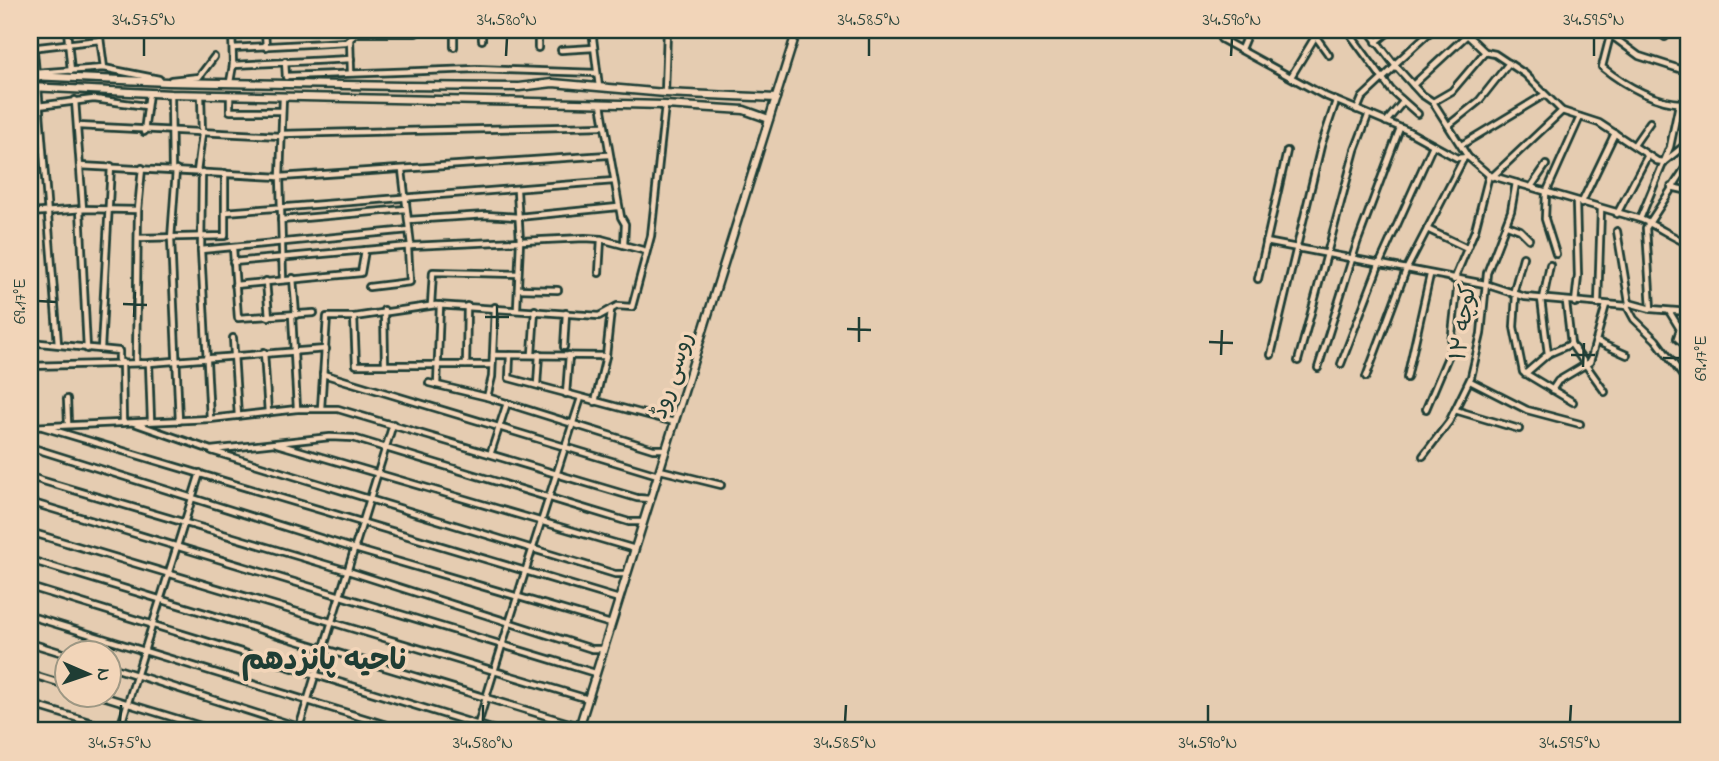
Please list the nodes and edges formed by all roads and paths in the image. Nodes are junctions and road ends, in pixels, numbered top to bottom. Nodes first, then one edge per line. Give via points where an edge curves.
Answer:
1 (32, 30) edge
2 (67, 30) edge
3 (99, 30) edge
4 (232, 30) edge
5 (265, 30) edge
6 (416, 30) edge
7 (454, 30) edge
8 (482, 30) edge
9 (538, 30) edge
10 (592, 30) edge
11 (667, 30) edge
12 (797, 30) edge
13 (1217, 30) edge
14 (1257, 30) edge
15 (1311, 30) edge
16 (1347, 30) edge
17 (1368, 30) edge
18 (1391, 30) edge
19 (1432, 30) edge
20 (1462, 30) edge
21 (1604, 30) edge
22 (1657, 30) edge
23 (1249, 31) edge
24 (1467, 35) junction
25 (1610, 36) junction
26 (1315, 37) junction
27 (1665, 37) dead end
28 (350, 39) junction
29 (100, 40) junction
30 (482, 40) dead end
31 (1376, 42) junction
32 (68, 43) junction
33 (32, 47) edge
34 (266, 47) junction
35 (454, 47) dead end
36 (233, 48) junction
37 (538, 48) dead end
38 (594, 48) junction
39 (1241, 49) junction
40 (561, 50) dead end
41 (1485, 51) junction
42 (1329, 55) dead end
43 (214, 57) dead end
44 (351, 58) junction
45 (285, 61) junction
46 (1510, 63) junction
47 (233, 65) junction
48 (1396, 65) junction
49 (104, 68) junction
50 (351, 72) junction
51 (1689, 72) edge
52 (71, 73) junction
53 (597, 73) junction
54 (34, 75) edge
55 (1292, 75) junction
56 (286, 76) junction
57 (1382, 77) junction
58 (230, 82) junction
59 (285, 84) junction
60 (403, 86) junction
61 (1413, 86) junction
62 (34, 87) edge
63 (599, 88) junction
64 (149, 93) junction
65 (665, 93) junction
66 (171, 94) junction
67 (201, 95) junction
68 (1544, 95) junction
69 (230, 96) junction
70 (283, 97) junction
71 (776, 98) junction
72 (75, 100) junction
73 (402, 100) junction
74 (1336, 101) junction
75 (1433, 102) junction
76 (1402, 103) junction
77 (1689, 103) edge
78 (601, 104) junction
79 (1679, 104) junction
80 (665, 105) junction
81 (39, 106) junction
82 (146, 106) junction
83 (30, 107) edge
84 (1357, 110) junction
85 (282, 111) junction
86 (1562, 111) junction
87 (1418, 114) dead end
88 (1368, 116) junction
89 (1580, 116) junction
90 (769, 119) junction
91 (1386, 122) junction
92 (1650, 122) dead end
93 (1449, 125) junction
94 (78, 126) junction
95 (604, 126) junction
96 (1400, 128) junction
97 (144, 132) junction
98 (172, 132) junction
99 (1615, 133) junction
100 (202, 134) junction
101 (281, 135) junction
102 (1689, 142) edge
103 (1463, 144) junction
104 (1433, 145) junction
105 (1634, 145) junction
106 (1287, 150) dead end
107 (608, 155) junction
108 (1648, 155) junction
109 (1466, 157) junction
110 (1664, 162) junction
111 (1689, 162) edge
112 (1546, 165) dead end
113 (80, 166) junction
114 (110, 166) junction
115 (142, 168) junction
116 (174, 170) junction
117 (402, 170) junction
118 (199, 172) junction
119 (225, 173) junction
120 (1490, 176) junction
121 (280, 177) junction
122 (614, 181) junction
123 (1516, 183) junction
124 (1531, 187) junction
125 (1671, 187) junction
126 (517, 191) junction
127 (1689, 191) edge
128 (1546, 193) junction
129 (405, 197) junction
130 (1578, 203) junction
131 (618, 207) junction
132 (82, 209) junction
133 (406, 209) junction
134 (1601, 209) junction
135 (280, 210) junction
136 (110, 211) junction
137 (138, 211) junction
138 (225, 212) junction
139 (30, 213) edge
140 (48, 214) junction
141 (1617, 214) junction
142 (518, 217) junction
143 (1640, 219) junction
144 (281, 220) junction
145 (409, 220) junction
146 (1648, 222) junction
147 (1507, 225) junction
148 (1427, 229) junction
149 (409, 230) junction
150 (1617, 231) dead end
151 (138, 238) junction
152 (202, 238) junction
153 (171, 239) junction
154 (601, 239) junction
155 (1529, 239) dead end
156 (520, 241) junction
157 (1266, 242) junction
158 (282, 244) junction
159 (1689, 244) edge
160 (624, 245) junction
161 (409, 247) junction
162 (233, 248) junction
163 (1467, 248) junction
164 (1295, 249) junction
165 (201, 250) junction
166 (365, 250) junction
167 (646, 251) junction
168 (1326, 253) junction
169 (1556, 254) dead end
170 (1523, 257) dead end
171 (282, 258) junction
172 (1352, 260) junction
173 (233, 262) junction
174 (1379, 265) junction
175 (1550, 265) dead end
176 (1406, 270) junction
177 (599, 273) dead end
178 (518, 274) junction
179 (1430, 275) junction
180 (293, 278) junction
181 (1258, 279) dead end
182 (283, 280) junction
183 (1456, 281) junction
184 (266, 282) junction
185 (1485, 284) junction
186 (235, 285) junction
187 (369, 287) dead end
188 (518, 289) junction
189 (558, 290) dead end
190 (1515, 294) junction
191 (1542, 299) junction
192 (1566, 302) junction
193 (1575, 303) junction
194 (1598, 304) junction
195 (1628, 304) junction
196 (431, 305) junction
197 (440, 305) junction
198 (1606, 305) junction
199 (467, 306) junction
200 (495, 307) junction
201 (517, 309) junction
202 (611, 309) junction
203 (1651, 309) junction
204 (384, 310) junction
205 (535, 310) junction
206 (1669, 310) junction
207 (1689, 312) edge
208 (314, 313) dead end
209 (566, 313) junction
210 (294, 315) junction
211 (269, 317) junction
212 (354, 317) junction
213 (233, 338) dead end
214 (30, 342) edge
215 (1598, 342) junction
216 (58, 344) junction
217 (1571, 344) junction
218 (1685, 345) dead end
219 (564, 347) dead end
220 (87, 349) junction
221 (101, 349) junction
222 (326, 349) junction
223 (293, 350) junction
224 (264, 352) junction
225 (532, 354) junction
226 (539, 354) junction
227 (1548, 354) junction
228 (493, 355) junction
229 (510, 355) junction
230 (569, 355) junction
231 (1270, 355) dead end
232 (1627, 355) dead end
233 (234, 356) junction
234 (606, 356) junction
235 (206, 358) junction
236 (176, 361) junction
237 (1297, 361) dead end
238 (120, 362) junction
239 (136, 362) junction
240 (149, 363) junction
241 (439, 364) junction
242 (1341, 364) dead end
243 (466, 365) junction
244 (492, 365) junction
245 (1587, 365) junction
246 (30, 366) edge
247 (385, 366) junction
248 (1318, 369) dead end
249 (323, 374) junction
250 (1525, 374) junction
251 (1366, 377) dead end
252 (1407, 378) dead end
253 (1685, 379) dead end
254 (1469, 381) junction
255 (429, 383) dead end
256 (437, 385) junction
257 (537, 385) junction
258 (1552, 390) junction
259 (1605, 392) dead end
260 (566, 394) junction
261 (487, 397) junction
262 (581, 398) junction
263 (67, 399) dead end
264 (594, 402) junction
265 (1573, 402) dead end
266 (507, 403) junction
267 (321, 408) junction
268 (297, 409) junction
269 (1426, 409) dead end
270 (1455, 410) junction
271 (268, 413) junction
272 (238, 416) junction
273 (211, 419) junction
274 (151, 421) junction
275 (178, 421) junction
276 (130, 422) junction
277 (674, 422) junction
278 (122, 423) junction
279 (68, 424) junction
280 (394, 424) junction
281 (572, 424) junction
282 (1580, 424) dead end
283 (39, 426) junction
284 (30, 427) edge
285 (498, 428) junction
286 (1518, 429) dead end
287 (272, 443) junction
288 (30, 447) edge
289 (387, 447) junction
290 (565, 448) junction
291 (665, 449) junction
292 (211, 450) junction
293 (491, 452) junction
294 (1423, 456) dead end
295 (557, 472) junction
296 (658, 472) junction
297 (200, 473) junction
298 (379, 473) junction
299 (30, 477) edge
300 (721, 485) dead end
301 (547, 496) junction
302 (191, 498) junction
303 (371, 498) junction
304 (650, 499) junction
305 (30, 502) edge
306 (185, 521) junction
307 (643, 522) junction
308 (362, 523) junction
309 (539, 523) junction
310 (30, 532) edge
311 (177, 547) junction
312 (534, 548) junction
313 (355, 549) junction
314 (635, 549) junction
315 (30, 560) edge
316 (348, 571) junction
317 (169, 572) junction
318 (526, 573) junction
319 (627, 575) junction
320 (30, 587) edge
321 (339, 598) junction
322 (519, 598) junction
323 (619, 599) junction
324 (160, 600) junction
325 (30, 616) edge
326 (332, 623) junction
327 (510, 623) junction
328 (611, 624) junction
329 (152, 625) junction
330 (30, 643) edge
331 (502, 647) junction
332 (324, 648) junction
333 (603, 649) junction
334 (52, 650) edge
335 (144, 650) junction
336 (122, 670) edge
337 (495, 673) junction
338 (595, 673) junction
339 (30, 674) edge
340 (316, 674) junction
341 (136, 675) junction
342 (52, 681) edge
343 (486, 699) junction
344 (588, 699) junction
345 (307, 700) junction
346 (122, 703) edge
347 (30, 704) edge
348 (127, 704) junction
349 (30, 723) edge
350 (478, 725) junction
351 (298, 729) edge
352 (578, 729) edge
353 (32, 731) edge
354 (119, 731) edge
355 (217, 731) edge
356 (311, 731) edge
357 (406, 731) edge
358 (476, 731) edge
359 (498, 731) edge

1 - 33 street
2 - 32 street
3 - 29 street
4 - 36 street
5 - 34 street
6 - 28 street via 357,33
7 - 35 street
8 - 30 street
9 - 37 street
10 - 38 street
11 - 65 street
12 - 71 street, روسی روڈ
13 - 39 street via 1217,36
14 - 23 street
15 - 26 street
16 - 57 street
17 - 31 street
18 - 31 street
19 - 48 street
20 - 24 street
21 - 25 street
22 - 27 street
23 - 39 street
24 - 41 street
24 - 61 street
25 - 51 street via 1639,56
25 - 79 street via 1602,67 1640,91
26 - 42 street
26 - 55 street
28 - 34 street via 346,43
28 - 44 street
29 - 32 street
29 - 49 street
31 - 48 street
32 - 33 street
32 - 52 street
33 - 54 street
34 - 36 street
36 - 47 street
38 - 40 street
38 - 53 street
39 - 55 street
41 - 46 street
41 - 75 street via 1452,91
43 - 49 street via 198,77 168,80
44 - 45 street
44 - 50 street
45 - 47 street
45 - 56 street
46 - 68 street
46 - 93 street via 1479,101
47 - 58 street
48 - 57 street
48 - 61 street
49 - 52 street
50 - 53 street via 476,69
50 - 56 street
52 - 54 street
52 - 58 street
53 - 63 street
55 - 74 street
56 - 59 street
57 - 76 street
57 - 84 street
58 - 59 street
59 - 60 street
60 - 63 street via 519,88 553,83
60 - 73 street
61 - 75 street
62 - 64 street
62 - 81 street
63 - 65 street
64 - 66 street
64 - 82 street
65 - 71 street
66 - 67 street
66 - 98 street
67 - 69 street
67 - 100 street
68 - 86 street
68 - 103 street
69 - 70 street
69 - 85 street via 230,111
70 - 73 street
70 - 85 street
71 - 90 street, روسی روڈ
72 - 81 street
72 - 82 street
72 - 94 street
73 - 78 street
74 - 84 street
74 - 164 street
75 - 93 street
76 - 87 street
76 - 91 street
77 - 79 street
78 - 80 street
78 - 95 street
79 - 110 street
80 - 90 street via 744,110
80 - 167 street
81 - 83 street
81 - 140 street
82 - 97 street
84 - 88 street
85 - 101 street
86 - 89 street
86 - 120 street
88 - 91 street
88 - 168 street
89 - 99 street
89 - 128 street
90 - 277 street, روسی روڈ
91 - 96 street
92 - 105 street
93 - 103 street
94 - 97 street
94 - 113 street
95 - 101 street
95 - 107 street
96 - 104 street
96 - 172 street
97 - 98 street
98 - 100 street
98 - 116 street
99 - 105 street
99 - 130 street
100 - 101 street
100 - 118 street
101 - 121 street
102 - 110 street
103 - 109 street
104 - 109 street via 1457,158
104 - 174 street
105 - 108 street
106 - 157 street
107 - 117 street
107 - 122 street
108 - 110 street
108 - 141 street
109 - 120 street
109 - 148 street
110 - 143 street
111 - 125 street
112 - 124 street
113 - 114 street
113 - 132 street
114 - 115 street
114 - 136 street
115 - 116 street
115 - 137 street
116 - 118 street
116 - 153 street
117 - 121 street
117 - 129 street
118 - 119 street
118 - 152 street
119 - 121 street
119 - 138 street
120 - 123 street
120 - 163 street
121 - 135 street
122 - 126 street
122 - 131 street
123 - 124 street
123 - 147 street, کوچه ۱۲
124 - 128 street
125 - 127 street
125 - 146 street
126 - 129 street
126 - 142 street
128 - 130 street
128 - 169 street via 1545,219
129 - 133 street
129 - 135 street
130 - 134 street
130 - 193 street
131 - 142 street
131 - 160 street via 625,224
132 - 136 street
132 - 140 street
132 - 220 street
133 - 144 street
133 - 145 street
134 - 141 street
134 - 194 street
135 - 138 street
135 - 144 street
136 - 137 street
136 - 221 street via 106,214
137 - 151 street
138 - 152 street via 225,236
139 - 140 street
140 - 216 street
141 - 143 street
142 - 145 street
142 - 156 street
143 - 146 street
144 - 158 street
145 - 149 street
146 - 159 street
146 - 203 street via 1645,239
147 - 155 street
147 - 185 street, کوچه ۱۲
148 - 163 street
148 - 176 street
149 - 158 street
149 - 161 street
150 - 195 street
151 - 153 street
151 - 239 street
152 - 153 street
152 - 165 street
153 - 236 street
154 - 156 street
154 - 160 street
154 - 177 street
156 - 161 street
156 - 178 street
157 - 164 street
157 - 181 street
158 - 162 street
158 - 171 street
160 - 167 street
161 - 166 street
161 - 187 street via 410,282
162 - 165 street
162 - 173 street
163 - 183 street
164 - 168 street
164 - 231 street
165 - 235 street
166 - 171 street
166 - 180 street via 361,273
167 - 202 street via 632,307
168 - 172 street
168 - 237 street
170 - 190 street
171 - 173 street
171 - 182 street
172 - 174 street
172 - 248 street
173 - 186 street
174 - 176 street
174 - 242 street
175 - 191 street
176 - 179 street
176 - 251 street
178 - 188 street
178 - 196 street via 433,272
179 - 183 street
179 - 252 street
180 - 182 street
180 - 210 street
182 - 184 street
183 - 185 street
183 - 269 street via 1450,352
184 - 186 street
184 - 211 street
185 - 190 street
185 - 254 street, کوچه ۱۲ via 1481,334
186 - 211 street via 238,318
188 - 189 street
188 - 201 street
190 - 191 street
190 - 250 street via 1517,352
191 - 192 street
191 - 227 street
192 - 193 street
192 - 217 street
193 - 194 street
194 - 198 street
195 - 198 street
195 - 203 street
195 - 253 street via 1634,319
196 - 197 street
196 - 204 street
197 - 199 street
197 - 241 street
198 - 215 street
199 - 200 street
199 - 243 street
200 - 201 street
200 - 228 street
201 - 205 street
202 - 209 street via 599,316
202 - 234 street
203 - 206 street
204 - 212 street
204 - 247 street
205 - 209 street
205 - 225 street
206 - 207 street
206 - 218 street via 1680,329 1677,337
208 - 210 street
209 - 219 street
210 - 211 street
210 - 223 street
212 - 222 street via 327,317
212 - 247 street via 355,365
213 - 233 street
214 - 216 street
215 - 232 street
215 - 245 street
216 - 220 street
217 - 227 street
217 - 245 street
220 - 221 street
221 - 238 street via 119,351
222 - 223 street
222 - 249 street
223 - 224 street
223 - 268 street
224 - 233 street
224 - 271 street
225 - 226 street
225 - 229 street
226 - 230 street
226 - 257 street
227 - 250 street
228 - 229 street
228 - 244 street
229 - 257 street via 509,378
230 - 234 street
230 - 260 street
233 - 235 street
233 - 272 street
234 - 264 street
235 - 236 street
235 - 273 street
236 - 240 street
236 - 275 street
238 - 239 street
238 - 246 street
238 - 278 street
239 - 240 street
240 - 274 street
241 - 243 street
241 - 247 street
241 - 256 street
243 - 244 street
244 - 261 street
245 - 258 street via 1558,381
245 - 259 street
249 - 267 street
249 - 285 street
250 - 258 street
254 - 270 street, کوچه ۱۲
254 - 282 street via 1527,410
255 - 256 street
256 - 261 street
257 - 260 street
258 - 265 street
260 - 262 street
261 - 266 street
262 - 264 street
262 - 281 street
263 - 279 street
264 - 277 street
266 - 281 street
266 - 285 street
267 - 268 street
267 - 280 street via 356,412
268 - 271 street
270 - 286 street
270 - 294 street, کوچه ۱۲
271 - 272 street
272 - 273 street
273 - 275 street
274 - 275 street
274 - 276 street
276 - 278 street
276 - 292 street
277 - 291 street, روسی روڈ
278 - 279 street
279 - 283 street
280 - 289 street
280 - 293 street
281 - 290 street
281 - 291 street
283 - 284 street
283 - 297 street
285 - 290 street
285 - 293 street
287 - 289 street via 353,438
287 - 292 street
287 - 298 street
288 - 302 street
289 - 298 street
289 - 301 street
290 - 295 street
290 - 296 street
291 - 296 street, روسی روڈ
292 - 303 street
293 - 295 street
295 - 301 street
295 - 304 street
296 - 300 street
296 - 304 street, روسی روڈ
297 - 302 street
297 - 308 street
298 - 303 street
298 - 309 street
299 - 306 street
301 - 307 street via 629,522
301 - 309 street
302 - 306 street
302 - 313 street
303 - 308 street
303 - 312 street
304 - 307 street, روسی روڈ
305 - 311 street
306 - 311 street
306 - 316 street
307 - 314 street, روسی روڈ
308 - 313 street
308 - 318 street
309 - 312 street
309 - 314 street
310 - 317 street
311 - 317 street
311 - 321 street
312 - 318 street
312 - 319 street
313 - 316 street
313 - 322 street
314 - 319 street, روسی روڈ
315 - 324 street
316 - 321 street
316 - 327 street
317 - 324 street
317 - 326 street
318 - 322 street
318 - 323 street
319 - 323 street, روسی روڈ
320 - 329 street
321 - 326 street
321 - 331 street
322 - 327 street
322 - 328 street
323 - 328 street, روسی روڈ
324 - 329 street
324 - 332 street
325 - 335 street
326 - 332 street
326 - 337 street
327 - 331 street
327 - 333 street
328 - 333 street, روسی روڈ
329 - 335 street
329 - 340 street
330 - 334 street
331 - 337 street
331 - 338 street
332 - 340 street
332 - 343 street
333 - 338 street, روسی روڈ
335 - 341 street
335 - 345 street
336 - 341 street
337 - 343 street
337 - 344 street
338 - 344 street, روسی روڈ
339 - 342 street
340 - 345 street
340 - 350 street
341 - 348 street
341 - 351 street
343 - 350 street
343 - 352 street
344 - 352 street, روسی روڈ
345 - 351 street
345 - 357 street
346 - 348 street
347 - 354 street
348 - 354 street
348 - 355 street
349 - 353 street
350 - 358 street
350 - 359 street
351 - 356 street

